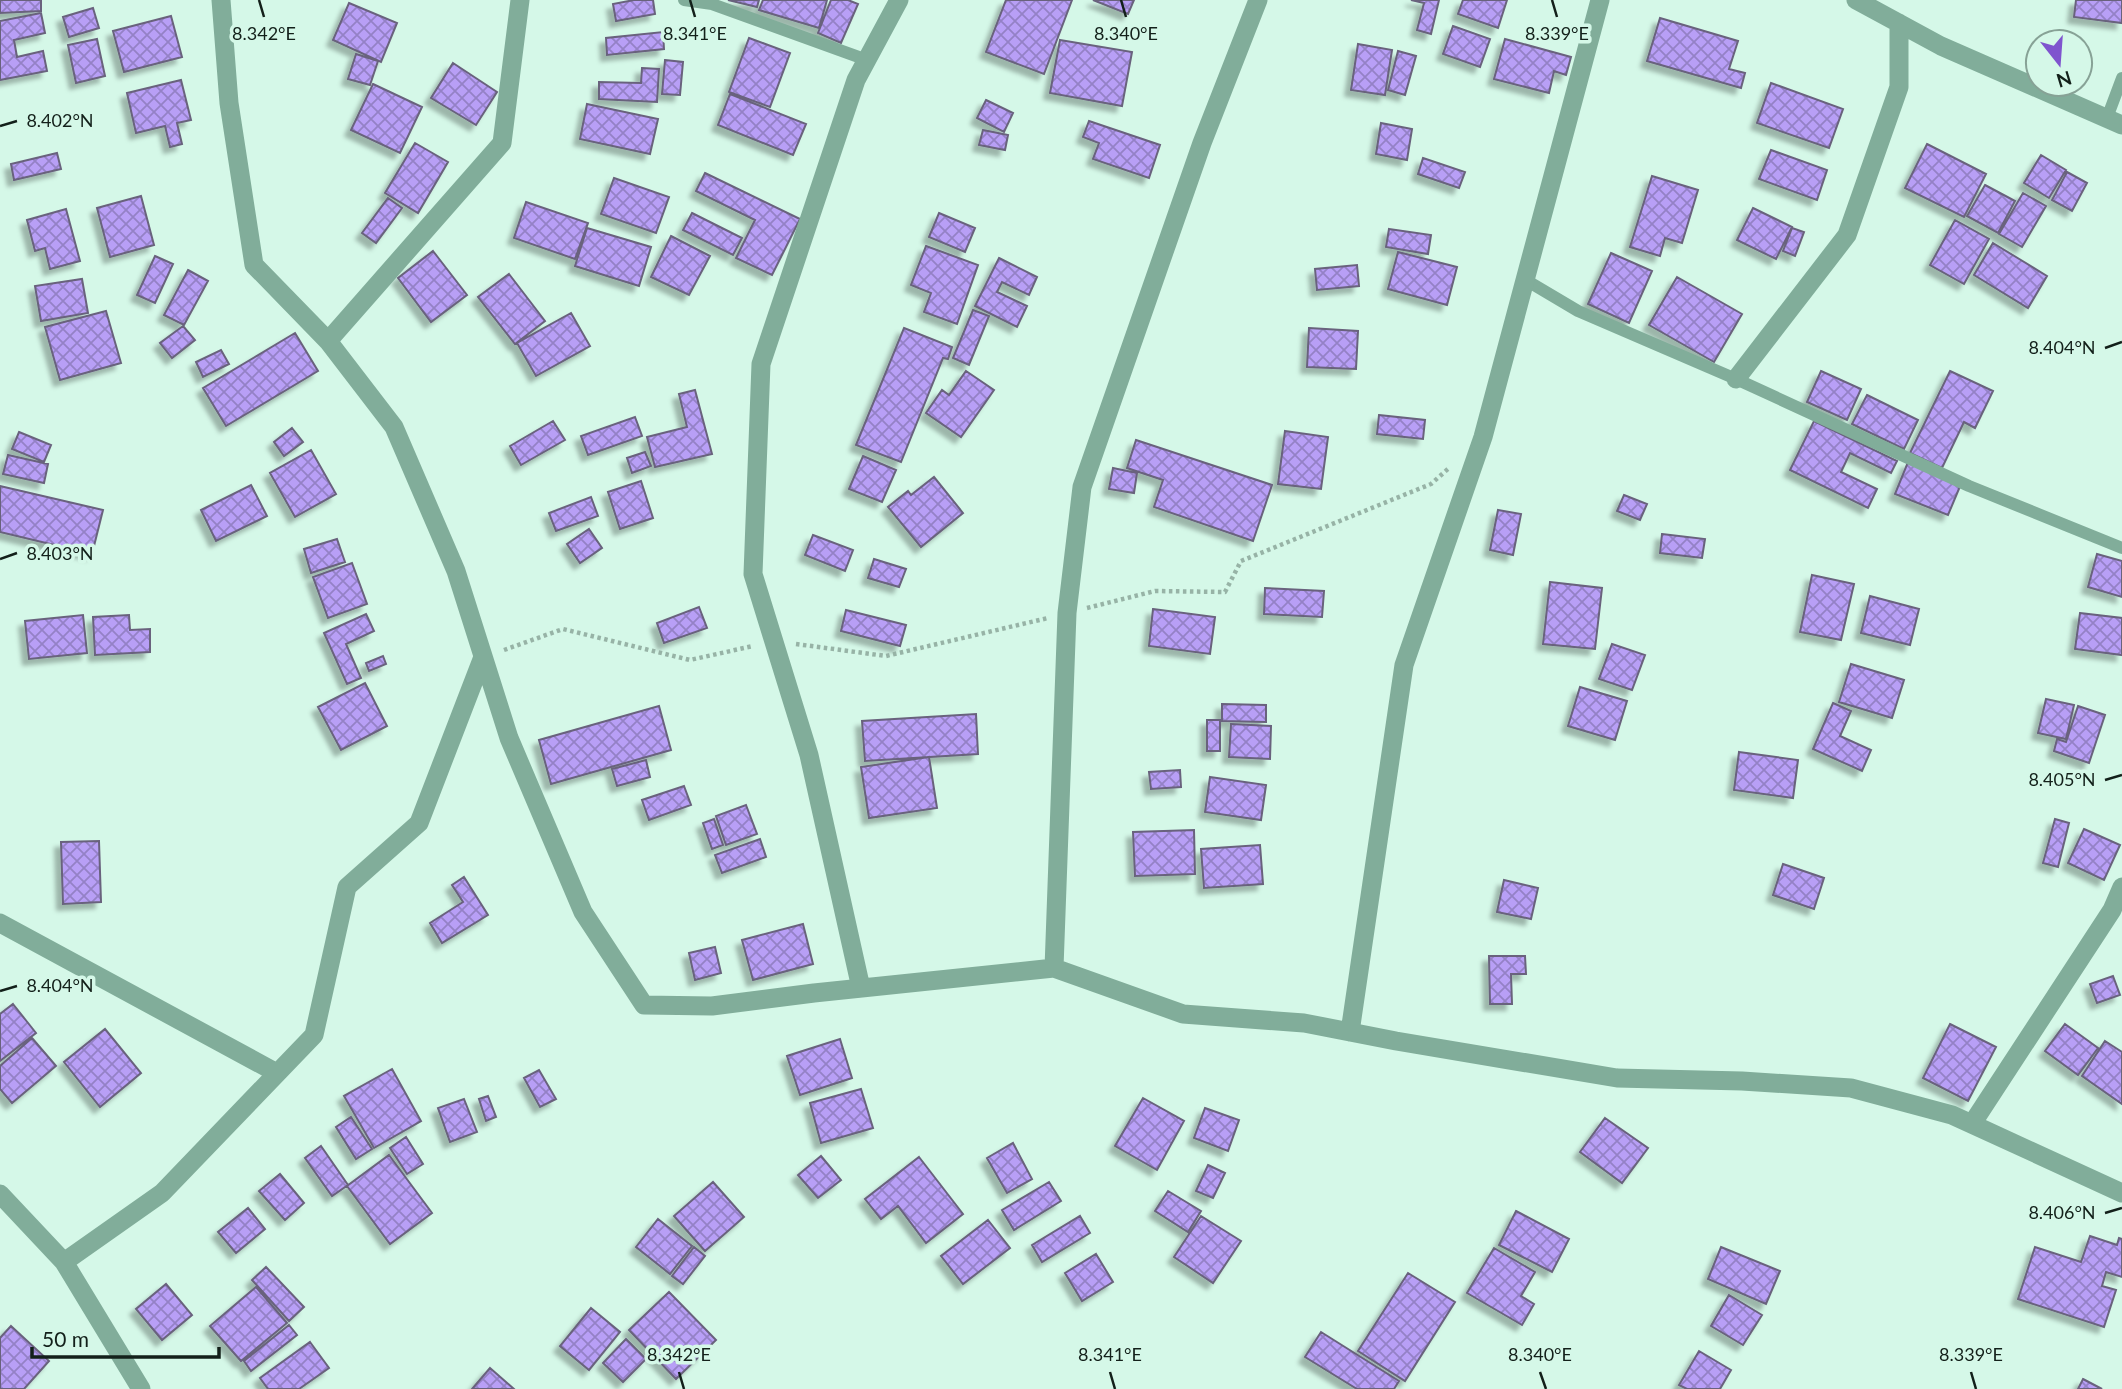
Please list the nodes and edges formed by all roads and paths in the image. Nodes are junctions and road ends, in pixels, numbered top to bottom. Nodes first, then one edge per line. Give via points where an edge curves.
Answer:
1 (221, 0) edge
2 (520, 0) edge
3 (684, 0) edge
4 (899, 0) edge
5 (1258, 0) edge
6 (1600, 0) edge
7 (1856, 0) edge
8 (1899, 23) junction
9 (867, 60) junction
10 (2122, 78) edge
11 (2114, 122) edge
12 (1524, 279) junction
13 (328, 341) junction
14 (1736, 380) junction
15 (1483, 437) junction
16 (2122, 548) edge
17 (1067, 613) junction
18 (483, 657) junction
19 (2122, 887) edge
20 (0, 923) edge
21 (1054, 968) junction
22 (861, 988) junction
23 (1350, 1032) junction
24 (277, 1073) junction
25 (1972, 1124) junction
26 (2122, 1193) edge
27 (0, 1194) edge
28 (64, 1262) junction
29 (141, 1389) edge

1 - 13 street via 229,103 254,265
2 - 13 street via 502,143
3 - 9 lane via 712,4
4 - 9 street
5 - 17 street via 1202,143 1082,488
6 - 12 street
7 - 8 street
8 - 11 street
8 - 14 street via 1899,87 1847,235
9 - 22 street via 856,80 761,363 753,573 809,755
10 - 11 lane
12 - 14 lane via 1578,311
12 - 15 street
13 - 18 street via 394,427 456,570
14 - 16 lane via 1969,486
15 - 17 path via 1431,484 1241,561 1225,593 1154,591
15 - 23 street via 1404,665
17 - 21 street
18 - 22 street via 509,738 583,912 644,1005 712,1006
18 - 24 street via 419,823 347,887 314,1035
19 - 25 street via 2112,910
20 - 24 street
21 - 22 street
21 - 23 street via 1183,1014 1304,1023
23 - 25 street via 1617,1078 1851,1088
24 - 28 street via 162,1193
25 - 26 street
27 - 28 street
28 - 29 street

